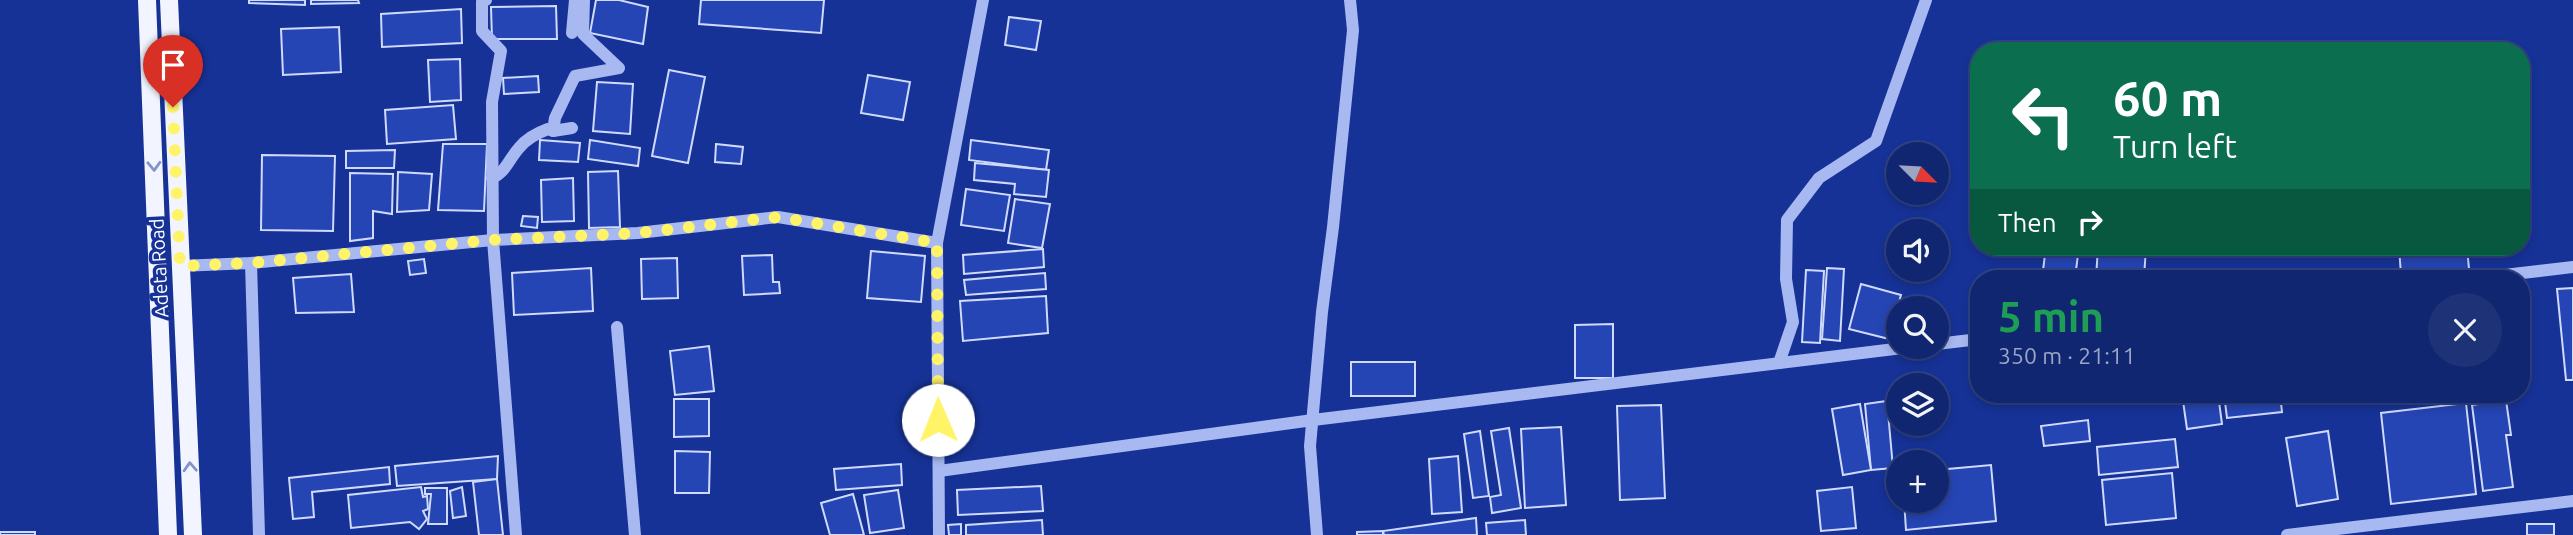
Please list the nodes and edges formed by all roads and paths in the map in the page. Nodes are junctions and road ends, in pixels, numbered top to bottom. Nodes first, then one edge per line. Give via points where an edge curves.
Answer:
1 (147, 0) edge
2 (169, 0) edge
3 (486, 0) edge
4 (984, 0) edge
5 (1350, 0) edge
6 (1926, 0) edge
7 (584, 3) edge
8 (572, 33) dead end
9 (572, 128) dead end
10 (554, 131) junction
11 (492, 178) junction
12 (492, 240) junction
13 (937, 243) junction
14 (251, 263) junction
15 (180, 266) junction
16 (2573, 267) edge
17 (2530, 272) edge
18 (617, 327) dead end
19 (1970, 340) edge
20 (1949, 343) edge
21 (1886, 350) edge
22 (1779, 363) junction
23 (1313, 420) junction
24 (939, 471) junction
25 (2573, 500) edge
26 (168, 535) edge
27 (193, 535) edge
28 (259, 535) edge
29 (516, 535) edge
30 (635, 535) edge
31 (939, 535) edge
32 (1317, 535) edge
33 (2287, 535) edge

1 -> 26 main road, Adeta Road
2 - 15 main road, Adeta Road
3 - 11 street via 482,2 482,31 500,51 492,102
4 - 13 street
5 - 23 street via 1353,30
6 - 22 street via 1877,141 1818,178 1787,220 1786,279 1793,322
7 - 8 street
7 - 10 street via 583,34 619,68 575,76 555,118
9 - 10 street
10 - 11 street via 548,128 536,133 519,147 500,175
11 - 12 street
12 - 13 street via 638,233 778,217
12 - 14 street
12 - 29 street
13 - 24 street
14 - 15 street
14 - 28 street
27 -> 15 main road, Adeta Road
16 - 17 street
18 - 30 street
19 - 20 street
21 - 22 street
22 - 23 street
23 - 24 street
23 - 32 street via 1310,446
24 - 31 street
25 - 33 street

